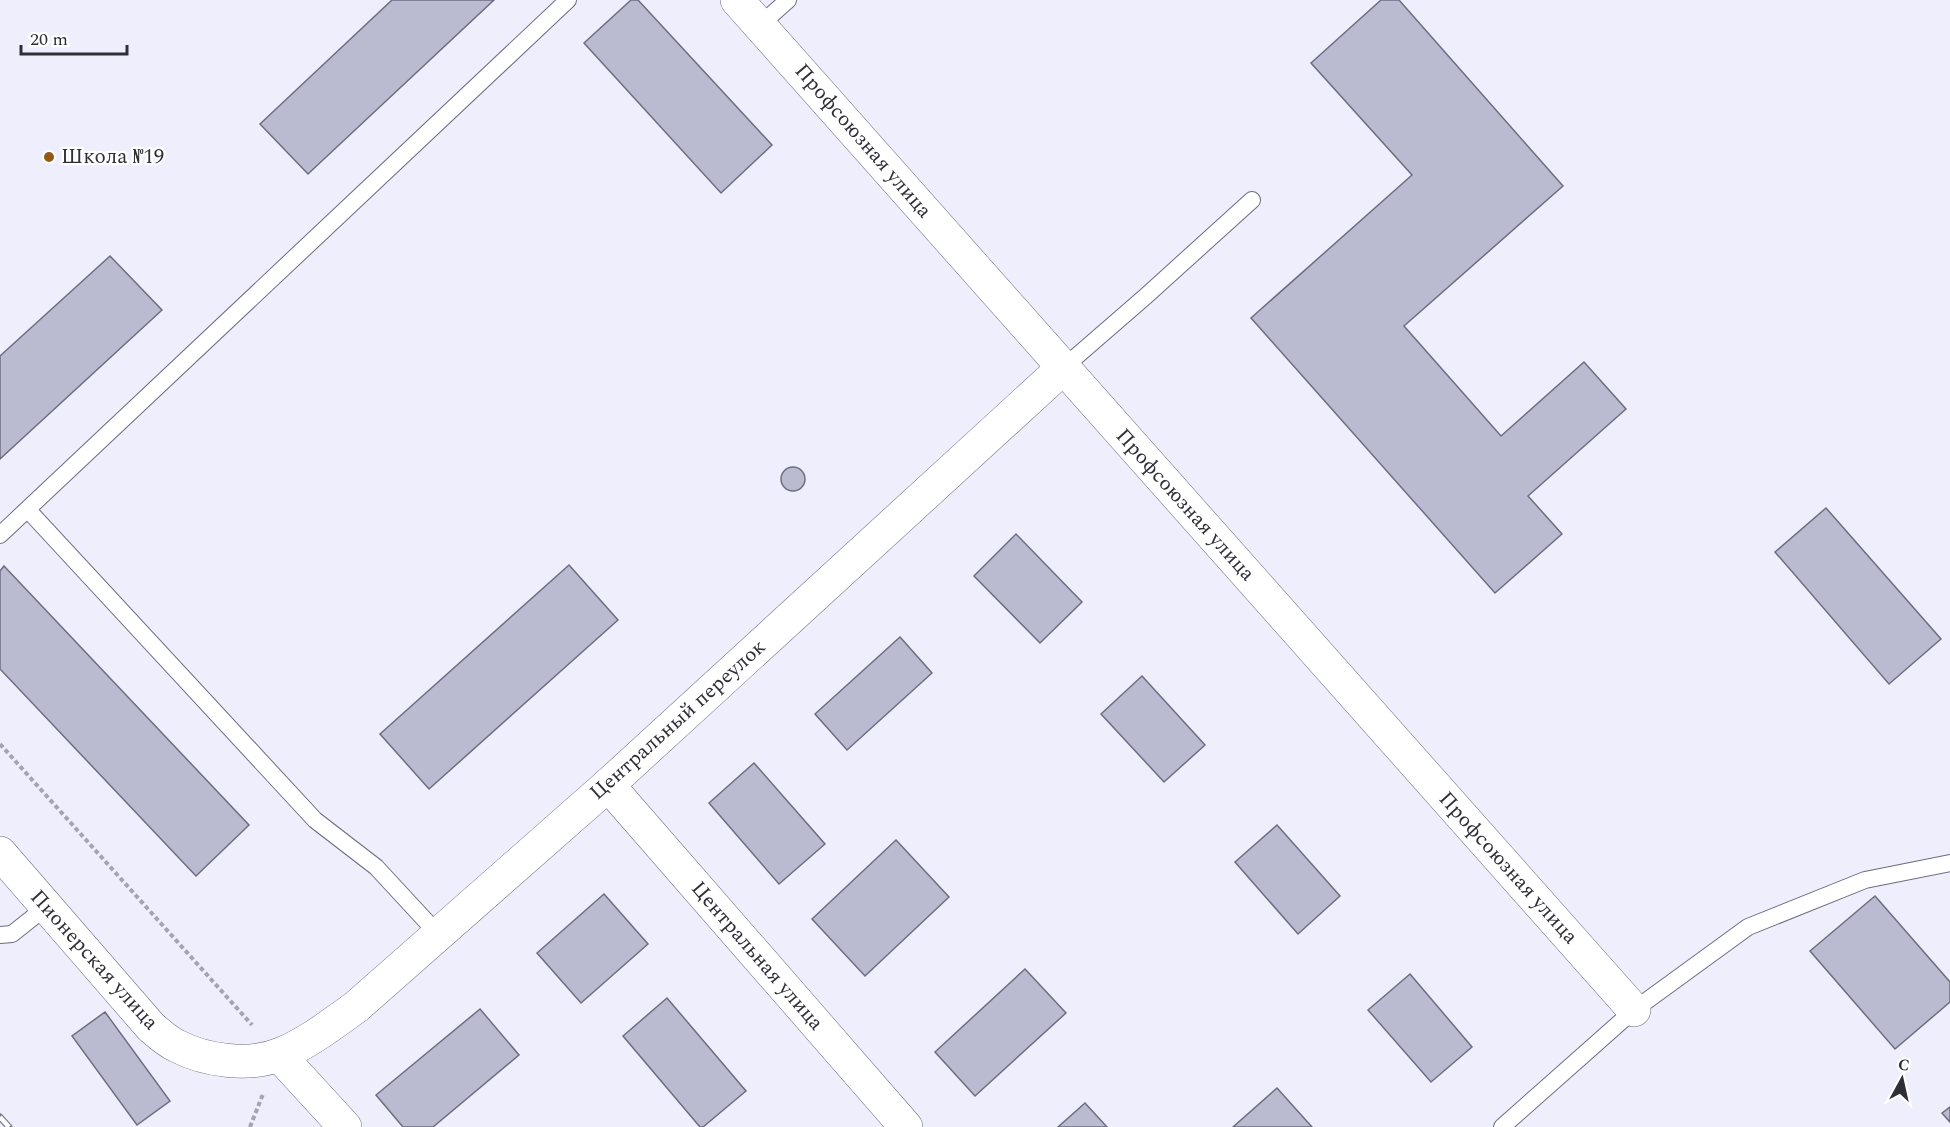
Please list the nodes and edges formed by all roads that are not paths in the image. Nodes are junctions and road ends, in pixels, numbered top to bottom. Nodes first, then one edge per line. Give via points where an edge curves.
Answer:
1 (568, 0) edge
2 (737, 0) edge
3 (788, 0) edge
4 (760, 25) junction
5 (1252, 200) dead end
6 (1063, 368) junction
7 (28, 510) junction
8 (0, 535) edge
9 (608, 785) junction
10 (0, 853) edge
11 (1950, 863) edge
12 (46, 907) junction
13 (438, 934) junction
14 (0, 935) edge
15 (1634, 1010) junction
16 (279, 1055) junction
17 (345, 1127) edge
18 (906, 1127) edge
19 (1502, 1127) edge

1 - 7 lane
2 - 4 street, Профсоюзная улица
3 - 4 lane
4 - 6 street, Профсоюзная улица
5 - 6 lane
6 - 9 street, Центральный переулок
6 - 15 street, Профсоюзная улица
7 - 8 lane
7 - 13 lane via 315,820 376,867
9 - 13 street, Центральный переулок
9 - 18 street, Центральная улица
10 - 12 street, Пионерская улица
11 - 15 lane via 1865,880 1748,927
12 - 14 lane via 12,934
12 - 16 street, Пионерская улица via 151,1027 176,1046 205,1057 241,1062
13 - 16 street, Центральный переулок via 356,1007
15 - 19 lane
16 - 17 street

